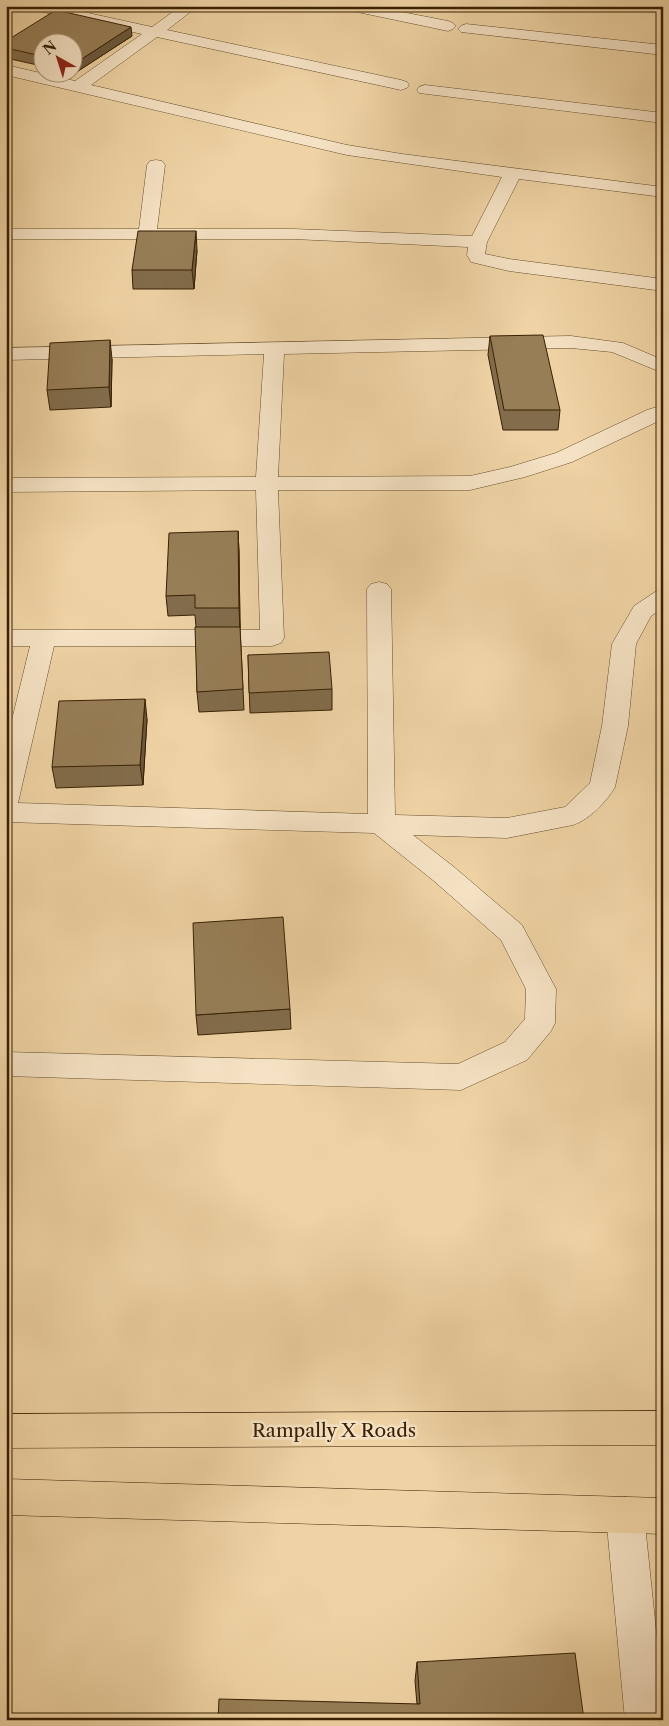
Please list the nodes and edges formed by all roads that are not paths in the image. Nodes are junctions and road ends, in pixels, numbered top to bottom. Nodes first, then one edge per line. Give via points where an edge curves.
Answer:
1 (34, 6) edge
2 (191, 6) edge
3 (348, 6) edge
4 (448, 26) dead end
5 (466, 28) dead end
6 (156, 31) junction
7 (663, 50) edge
8 (6, 70) edge
9 (401, 85) dead end
10 (78, 87) junction
11 (425, 90) dead end
12 (663, 118) edge
13 (156, 165) dead end
14 (513, 173) junction
15 (663, 192) edge
16 (6, 234) edge
17 (147, 235) junction
18 (478, 242) junction
19 (663, 285) edge
20 (274, 349) junction
21 (6, 354) edge
22 (663, 367) edge
23 (663, 411) edge
24 (267, 484) junction
25 (6, 485) edge
26 (379, 589) dead end
27 (663, 597) edge
28 (6, 638) edge
29 (44, 638) junction
30 (6, 800) edge
31 (6, 812) edge
32 (382, 825) junction
33 (6, 1064) edge
34 (663, 1428) edge
35 (6, 1431) edge
36 (6, 1497) edge
37 (625, 1515) junction
38 (663, 1516) edge
39 (645, 1720) edge

1 - 6 street
2 - 6 street
3 - 4 street
5 - 7 street
6 - 9 street
6 - 10 street
8 - 10 street
10 - 14 street via 347,150
11 - 12 street
13 - 17 street
14 - 15 street
14 - 18 street
16 - 17 street
17 - 18 street via 293,234
18 - 19 street via 476,255 485,261
20 - 21 street
20 - 22 street via 571,342 616,347
20 - 24 street
23 - 24 street via 593,446 527,471 470,483
24 - 25 street
24 - 29 street via 272,638
26 - 32 street
27 - 32 street via 642,611 624,644 615,726 602,787 573,815 507,828
28 - 29 street
29 - 30 street
31 - 32 street
32 - 33 street via 512,933 542,989 540,1023 516,1051 461,1077
34 - 35 main road, Rampally X Roads
36 - 37 main road
37 - 38 main road
37 - 39 street

